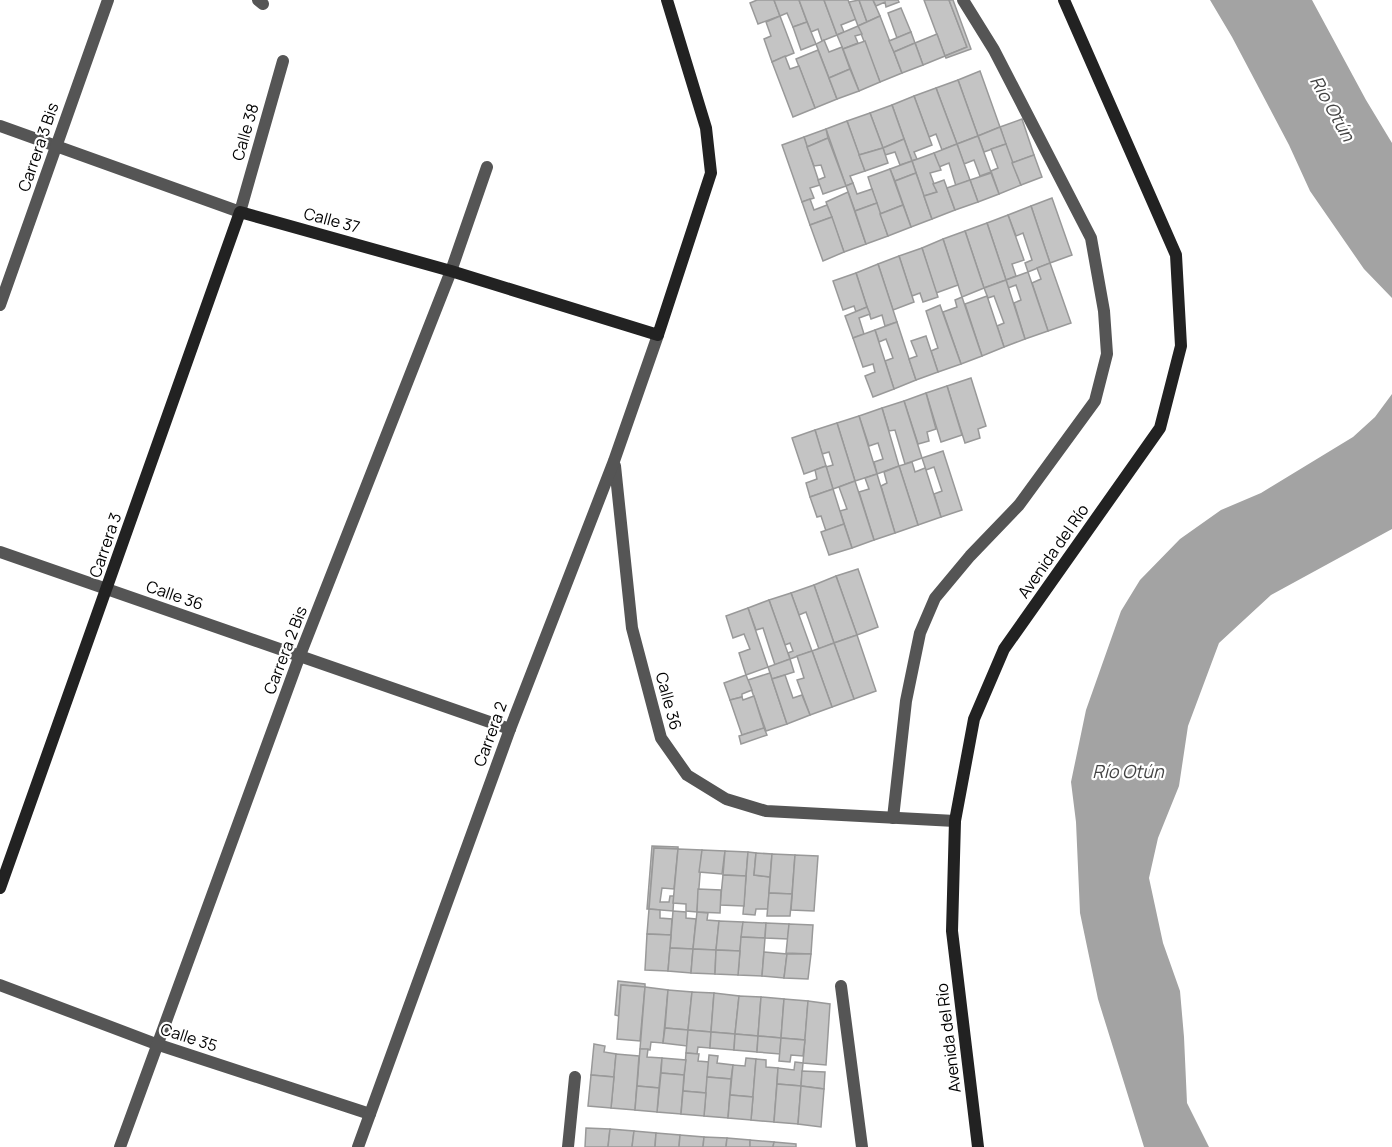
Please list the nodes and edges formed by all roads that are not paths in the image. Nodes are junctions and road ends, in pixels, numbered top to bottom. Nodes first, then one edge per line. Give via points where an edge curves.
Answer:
1 (108, 0) edge
2 (667, 0) edge
3 (963, 0) edge
4 (1064, 0) edge
5 (283, 62) dead end
6 (0, 126) edge
7 (56, 146) junction
8 (487, 167) dead end
9 (240, 212) junction
10 (452, 271) junction
11 (0, 305) edge
12 (658, 335) junction
13 (614, 461) junction
14 (0, 552) edge
15 (107, 590) junction
16 (300, 655) junction
17 (510, 729) junction
18 (893, 818) junction
19 (955, 821) junction
20 (0, 888) edge
21 (0, 985) edge
22 (842, 986) dead end
23 (156, 1044) junction
24 (575, 1077) dead end
25 (370, 1114) junction
26 (120, 1147) edge
27 (358, 1147) edge
28 (568, 1147) edge
29 (862, 1147) edge
30 (978, 1147) edge

1 - 7 street, Carrera 3 Bis
2 - 12 street via 706,128 711,173
3 - 18 street via 994,50 1091,238 1107,354 1095,401 1019,505 935,598 920,633 906,701
4 - 19 street, Avenida del Río via 1176,255 1181,346 1160,428 1004,649 974,719
5 - 9 street, Calle 38
6 - 7 street, Calle 37
7 - 9 street, Calle 37
7 - 11 street, Carrera 3 Bis
8 - 10 street, Carrera 2 Bis
9 - 10 street, Calle 37
9 - 15 street, Carrera 3
10 - 12 street, Calle 37
10 - 16 street, Carrera 2 Bis
12 - 13 street, Carrera 2
13 - 17 street, Carrera 2
13 - 18 street, Calle 36 via 632,628 661,738 687,775 726,799 766,812
14 - 15 street, Calle 36
15 - 16 street, Calle 36
15 - 20 street, Carrera 3
16 - 17 street, Calle 36
16 - 23 street, Carrera 2 Bis
17 - 25 street, Carrera 2
18 - 19 street, Calle 36
19 - 30 street, Avenida del Río via 952,931
21 - 23 street, Calle 35
22 - 29 street
23 - 25 street, Calle 35
23 - 26 street, Carrera 2 Bis
24 - 28 street
25 - 27 street, Carrera 2

